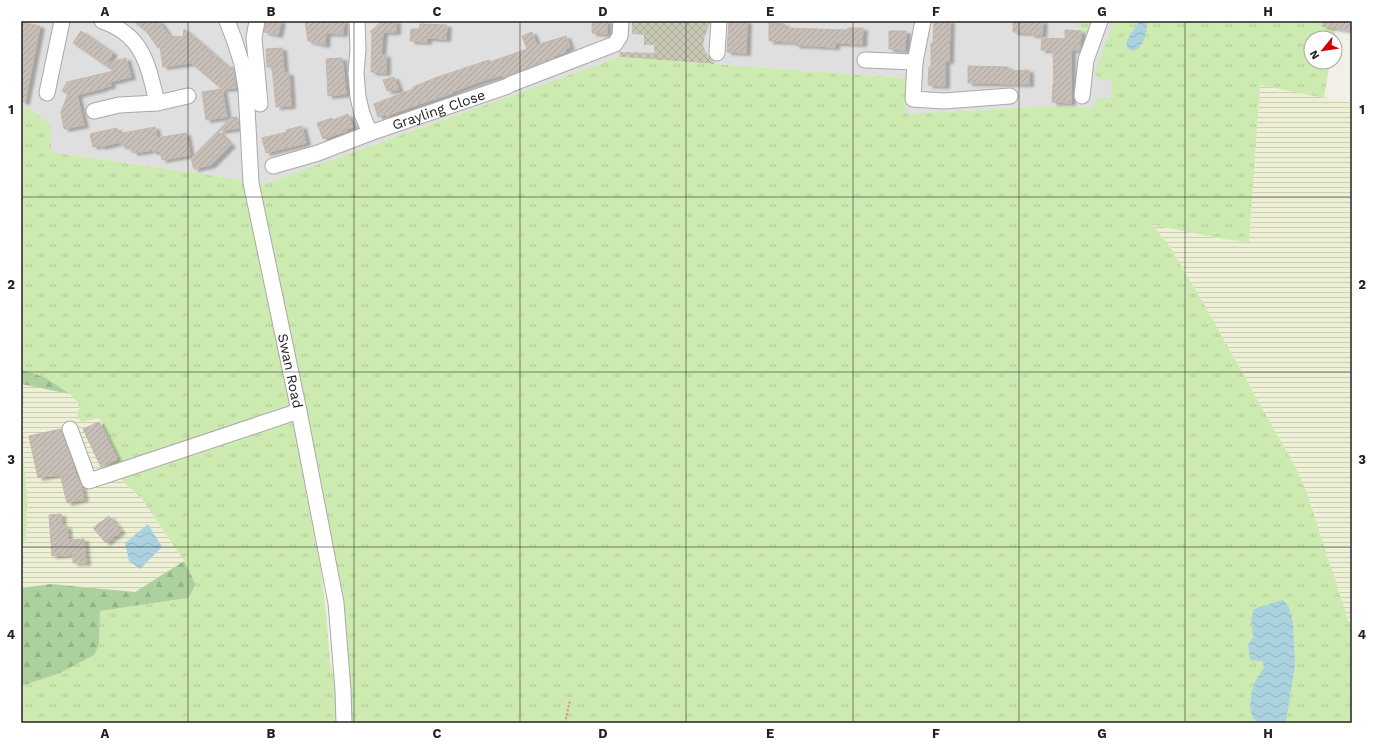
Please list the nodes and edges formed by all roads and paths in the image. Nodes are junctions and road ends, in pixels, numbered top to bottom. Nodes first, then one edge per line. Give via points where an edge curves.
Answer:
1 (62, 21) edge
2 (102, 21) edge
3 (227, 21) edge
4 (257, 21) edge
5 (358, 21) edge
6 (621, 21) edge
7 (719, 21) edge
8 (923, 21) edge
9 (1100, 21) edge
10 (718, 53) dead end
11 (865, 60) dead end
12 (916, 62) junction
13 (47, 93) dead end
14 (188, 96) dead end
15 (1010, 96) dead end
16 (1082, 96) dead end
17 (157, 103) junction
18 (260, 104) dead end
19 (94, 111) dead end
20 (370, 133) junction
21 (273, 166) dead end
22 (299, 411) junction
23 (70, 429) dead end
24 (570, 700) dead end
25 (344, 723) edge
26 (565, 723) edge

1 - 13 street
2 - 17 street via 121,29 134,41 151,75
3 - 22 street, Swan Road via 242,64 246,90 251,183
4 - 18 street via 254,38
5 - 20 street via 358,98
6 - 20 street, Grayling Close via 620,36 616,44 510,85
7 - 10 street
8 - 12 street
9 - 16 street via 1086,60
11 - 12 street
12 - 15 street via 912,99 944,101
14 - 17 street
17 - 19 street via 119,105
20 - 21 street, Grayling Close via 318,153
22 - 23 street via 90,481
22 - 25 street, Swan Road via 336,603
24 - 26 path

